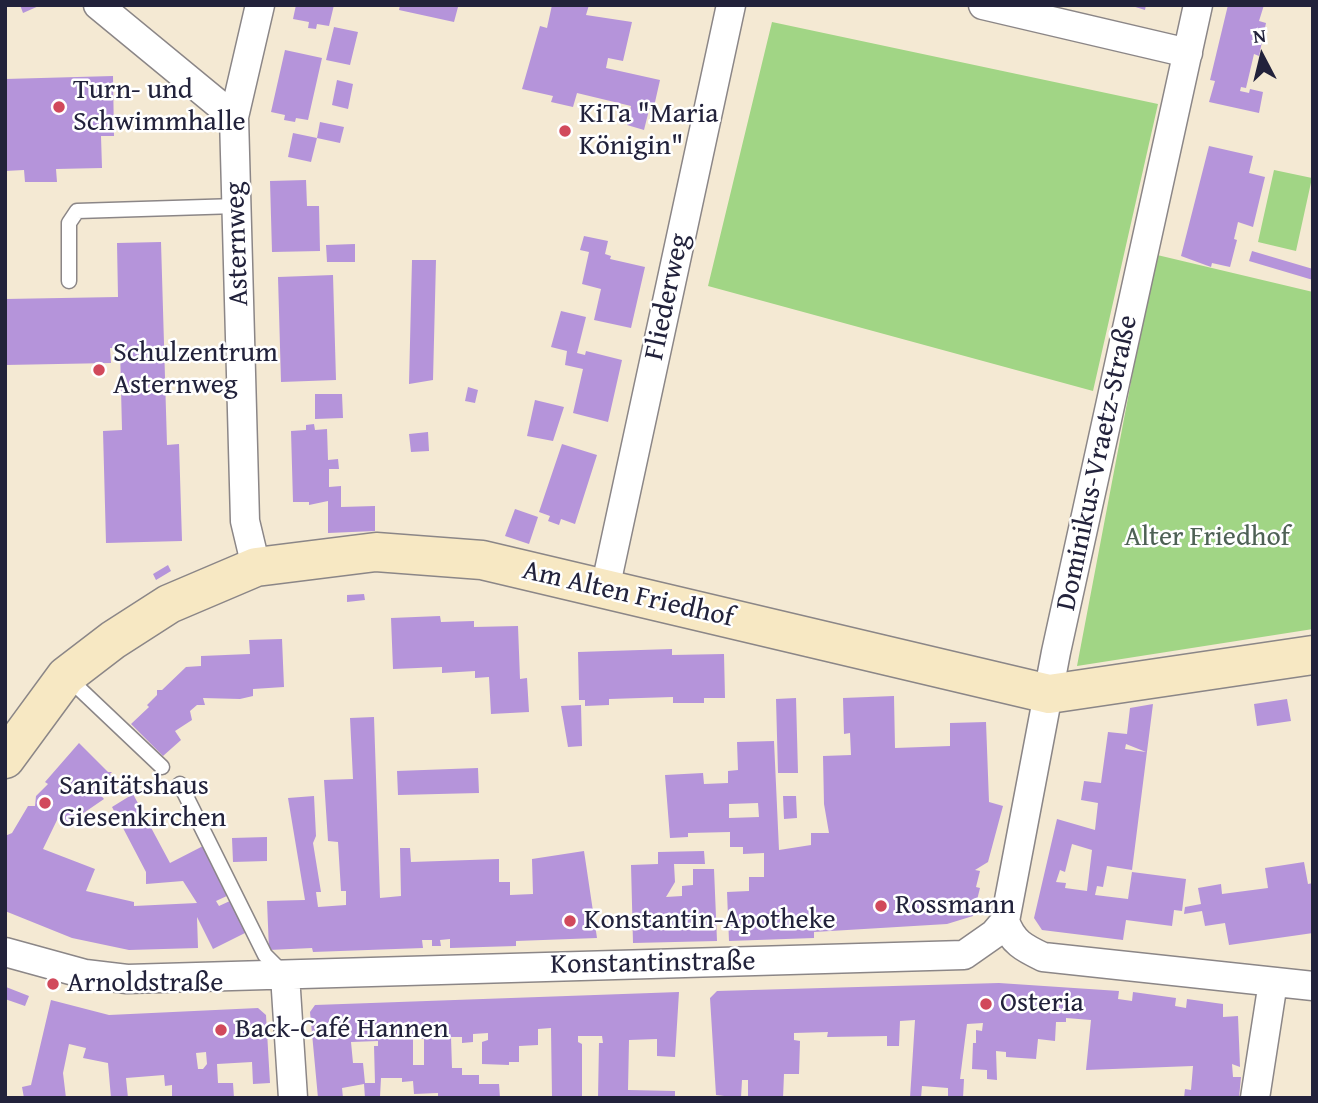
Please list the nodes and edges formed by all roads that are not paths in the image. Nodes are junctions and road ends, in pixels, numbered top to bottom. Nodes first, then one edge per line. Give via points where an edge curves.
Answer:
1 (98, 5) edge
2 (260, 5) edge
3 (731, 5) edge
4 (982, 5) edge
5 (1198, 5) edge
6 (1188, 53) junction
7 (234, 117) junction
8 (237, 206) junction
9 (69, 281) dead end
10 (256, 567) junction
11 (605, 589) junction
12 (1313, 655) edge
13 (66, 676) junction
14 (1049, 694) junction
15 (5, 759) edge
16 (162, 767) dead end
17 (180, 784) dead end
18 (1004, 921) junction
19 (5, 952) edge
20 (285, 975) junction
21 (1273, 982) junction
22 (1313, 986) edge
23 (293, 1098) edge
24 (1255, 1098) edge

1 - 7 street
2 - 7 street, Asternweg
3 - 11 street, Fliederweg
4 - 6 street
5 - 6 street, Dominikus-Vraetz-Straße
6 - 14 street, Dominikus-Vraetz-Straße
7 - 8 street, Asternweg
8 - 9 lane via 77,211 69,223
8 - 10 street, Asternweg via 246,521
10 - 11 street, Am Alten Friedhof via 376,552 421,553 482,561
10 - 13 street, Am Alten Friedhof via 169,604
11 - 14 street, Am Alten Friedhof
12 - 14 street, Am Alten Friedhof
13 - 15 street, Am Alten Friedhof
13 - 16 lane
14 - 18 street, Dominikus-Vraetz-Straße
17 - 20 lane via 265,955
18 - 20 street, Konstantinstraße via 964,955
18 - 21 street via 1016,943 1043,957
19 - 20 street, Konstantinstraße via 86,974 127,979
20 - 23 street
21 - 22 street
21 - 24 street

